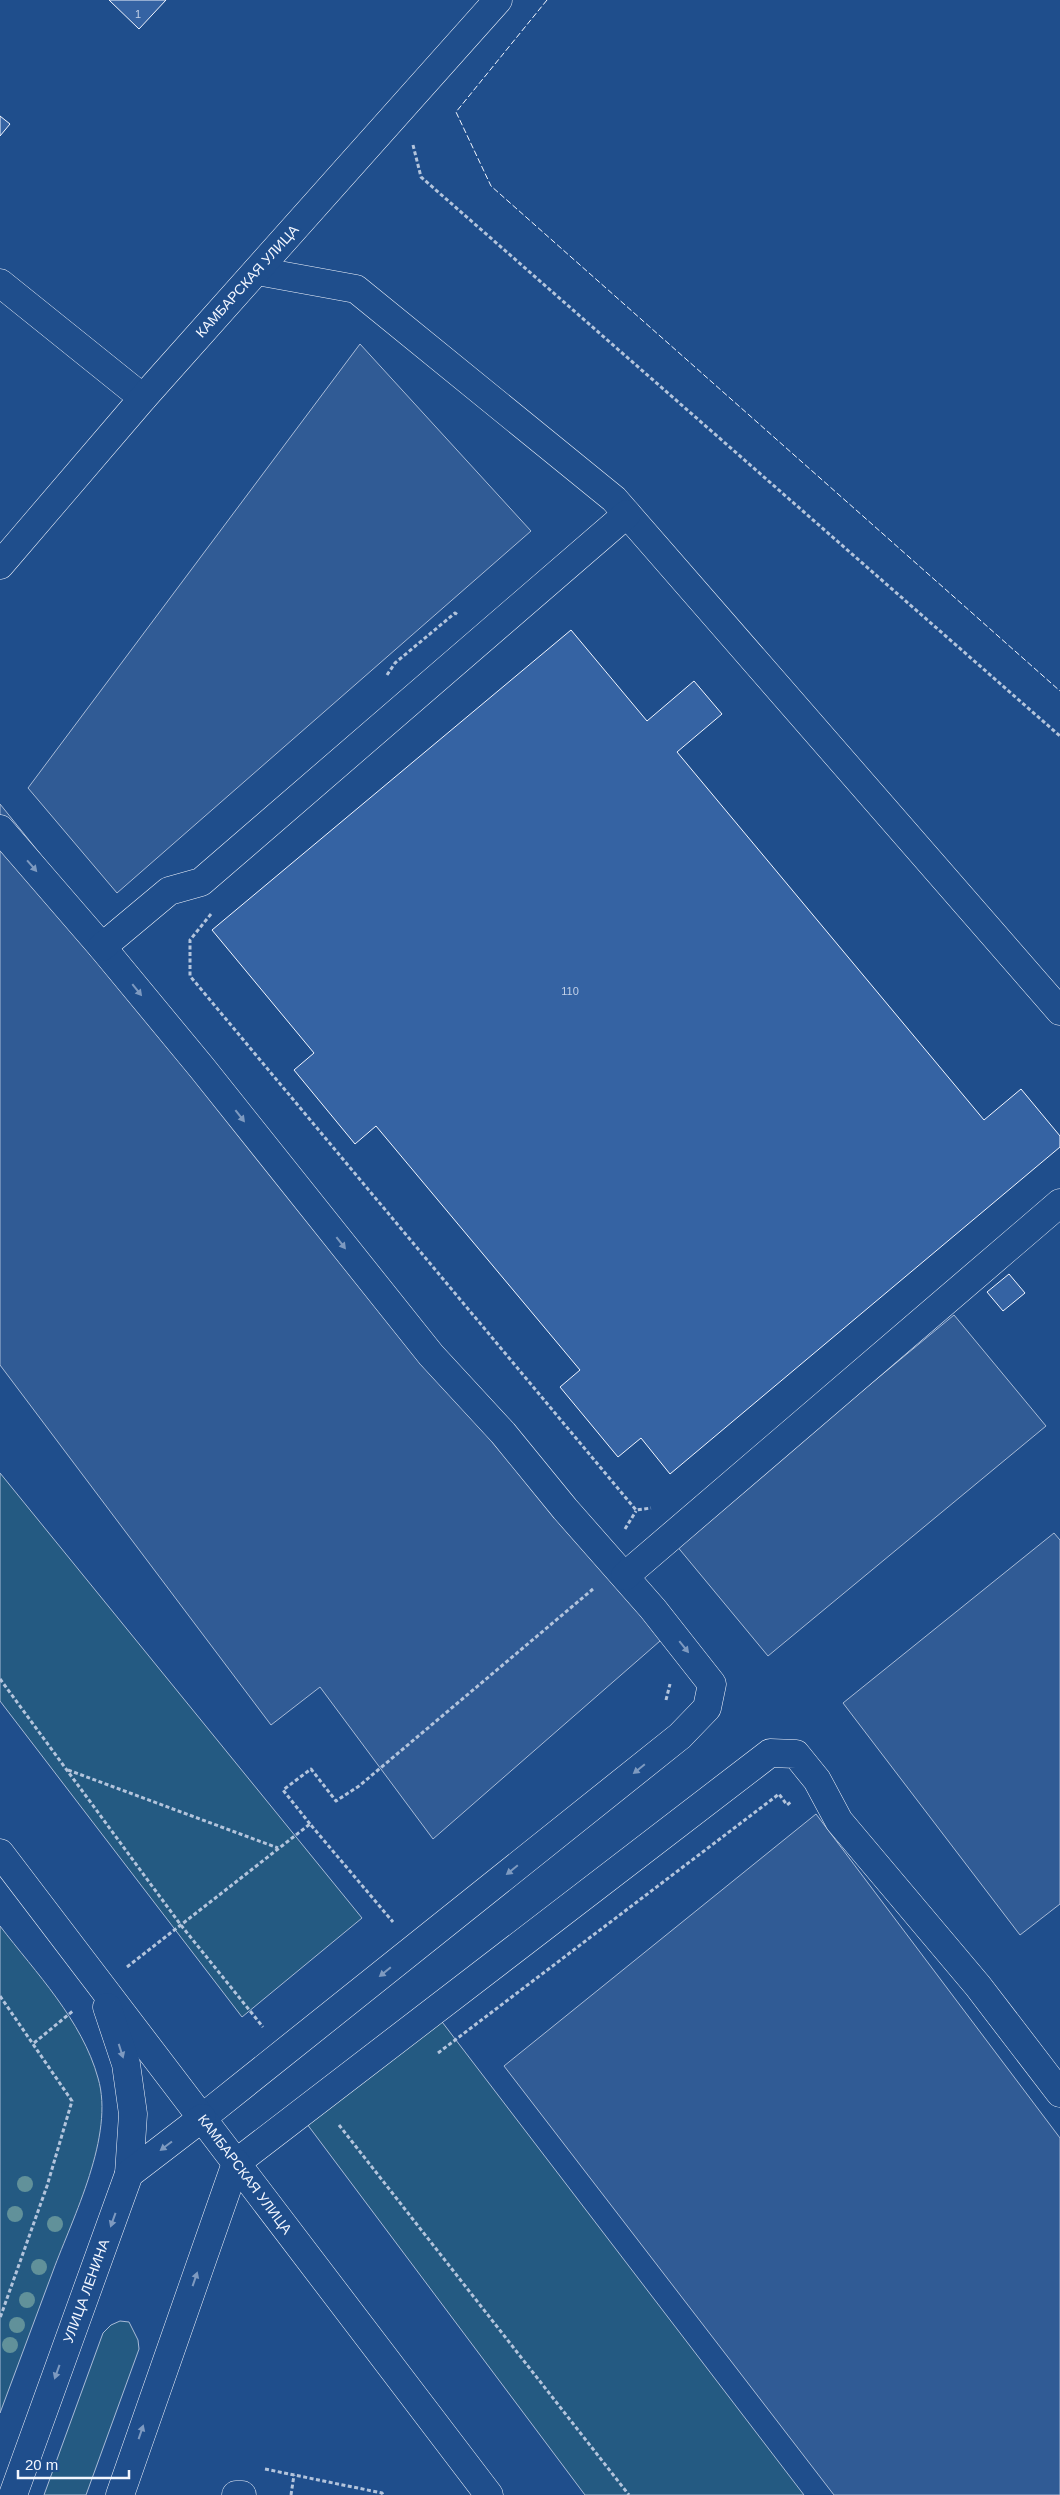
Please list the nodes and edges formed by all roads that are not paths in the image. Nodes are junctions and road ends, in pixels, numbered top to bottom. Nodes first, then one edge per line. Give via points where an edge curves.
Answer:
1 (498, 0) edge
2 (257, 271) junction
3 (0, 283) edge
4 (143, 398) junction
5 (627, 514) junction
6 (0, 565) edge
7 (0, 829) edge
8 (102, 947) junction
9 (1060, 1010) edge
10 (1060, 1203) edge
11 (616, 1567) junction
12 (0, 1853) edge
13 (101, 1988) junction
14 (1060, 2093) edge
15 (202, 2118) junction
16 (236, 2163) junction
17 (129, 2174) junction
18 (13, 2495) edge
19 (120, 2495) edge
20 (236, 2495) edge
21 (242, 2495) edge
22 (490, 2495) edge

1 - 2 main road, КАМБАРСКАЯ УЛИЦА
2 - 4 main road, КАМБАРСКАЯ УЛИЦА
2 - 5 main road via 356,289 614,499
3 - 4 main road
4 - 6 main road, КАМБАРСКАЯ УЛИЦА
5 - 8 main road via 201,882 169,891
5 - 9 main road
7 -> 8 main road
8 -> 11 main road via 431,1355 503,1433
10 - 11 main road
11 -> 15 main road via 712,1684 707,1708 680,1736
12 - 13 main road, КАМБАРСКАЯ УЛИЦА
13 - 15 main road, КАМБАРСКАЯ УЛИЦА
13 -> 17 main road, УЛИЦА ЛЕНИНА via 126,2064 133,2114
14 - 16 main road via 978,1986 839,1821 817,1780 796,1754 770,1753
15 - 16 main road, КАМБАРСКАЯ УЛИЦА
15 -> 17 main road
19 -> 16 main road
16 - 22 main road, КАМБАРСКАЯ УЛИЦА
17 -> 18 main road, УЛИЦА ЛЕНИНА
20 - 21 main road

